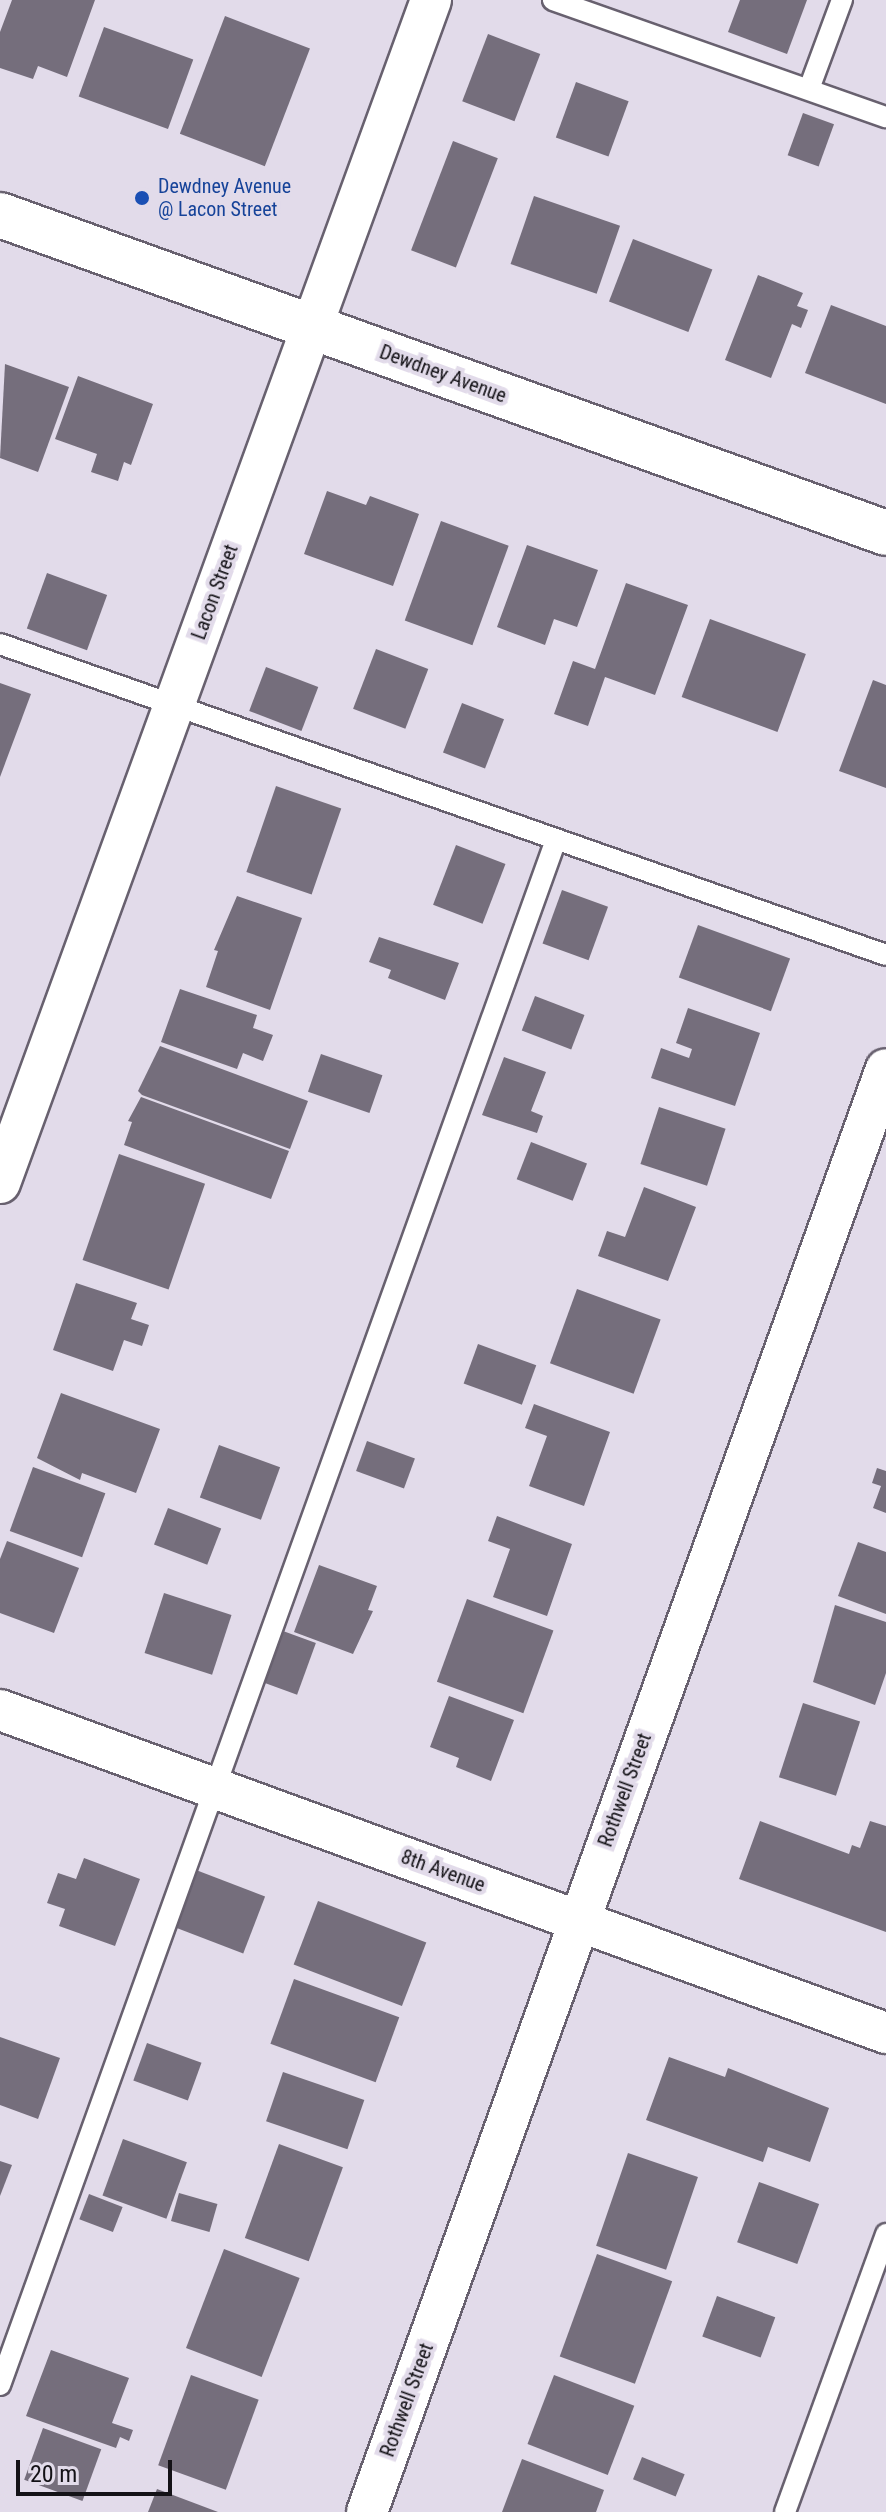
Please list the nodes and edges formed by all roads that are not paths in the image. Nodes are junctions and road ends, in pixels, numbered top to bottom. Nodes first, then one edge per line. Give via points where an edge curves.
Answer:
1 (431, 0) edge
2 (553, 0) edge
3 (842, 0) edge
4 (809, 89) junction
5 (886, 117) edge
6 (0, 215) edge
7 (314, 328) junction
8 (886, 533) edge
9 (0, 644) edge
10 (173, 705) junction
11 (556, 840) junction
12 (886, 955) edge
13 (886, 1069) edge
14 (0, 1183) edge
15 (0, 1710) edge
16 (213, 1787) junction
17 (578, 1920) junction
18 (886, 2033) edge
19 (886, 2234) edge
20 (0, 2385) edge
21 (367, 2512) edge
22 (785, 2512) edge

1 - 7 street, Lacon Street
2 - 4 lane
3 - 4 lane
4 - 5 lane
6 - 7 street, Dewdney Avenue
7 - 8 street, Dewdney Avenue
7 - 10 street, Lacon Street
9 - 10 lane
10 - 11 lane
10 - 14 street, Lacon Street
11 - 12 lane
11 - 16 lane
13 - 17 street, Rothwell Street
15 - 16 street, 8th Avenue
16 - 17 street, 8th Avenue
16 - 20 lane
17 - 18 street, 8th Avenue
17 - 21 street, Rothwell Street
19 - 22 lane

